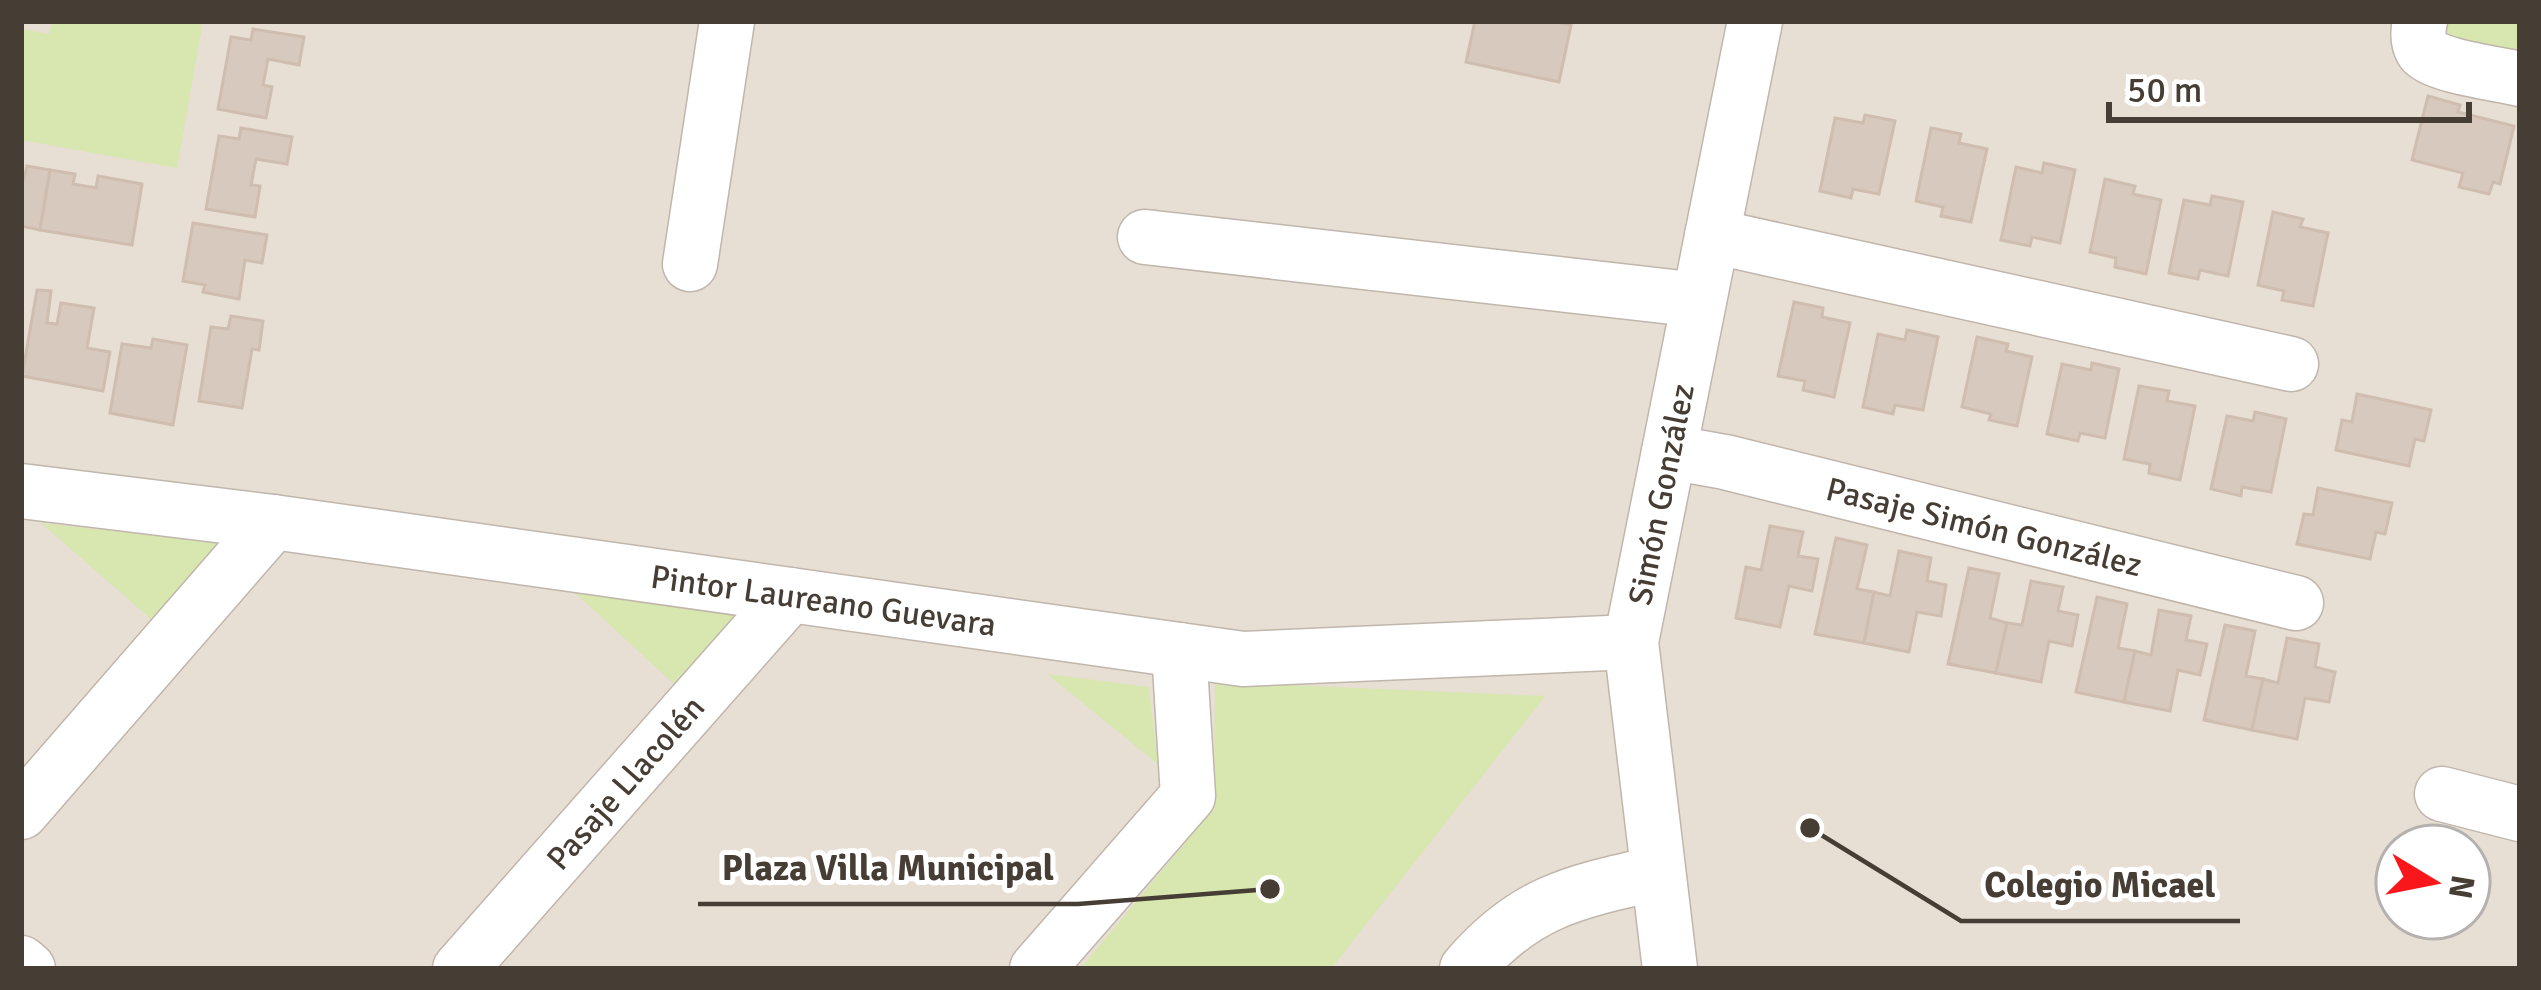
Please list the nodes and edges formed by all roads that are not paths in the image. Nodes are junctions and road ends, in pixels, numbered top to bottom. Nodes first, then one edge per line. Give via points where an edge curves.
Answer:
1 (727, 21) edge
2 (2420, 21) edge
3 (1740, 24) edge
4 (2520, 79) edge
5 (1712, 236) junction
6 (1145, 238) dead end
7 (689, 263) dead end
8 (1699, 301) junction
9 (2291, 364) dead end
10 (1669, 452) junction
11 (21, 491) edge
12 (273, 522) junction
13 (790, 595) junction
14 (2296, 603) dead end
15 (1631, 642) junction
16 (1179, 650) junction
17 (2442, 794) dead end
18 (21, 812) edge
19 (2520, 814) edge
20 (1658, 873) junction
21 (21, 963) edge
22 (28, 969) edge
23 (460, 969) edge
24 (1036, 969) edge
25 (1467, 969) edge
26 (1670, 969) edge

1 - 7 street
2 - 4 street via 2423,51 2436,60
3 - 5 street, Simón González
5 - 8 street, Simón González
5 - 9 street
6 - 8 street
8 - 10 street, Simón González
10 - 14 street, Pasaje Simón González
10 - 15 street, Simón González
11 - 12 street, Pintor Laureano Guevara
12 - 13 street, Pintor Laureano Guevara
12 - 18 street
13 - 16 street, Pintor Laureano Guevara
13 - 23 street, Pasaje Llacolén
15 - 16 street, Pintor Laureano Guevara via 1243,659
15 - 20 street, Simón González
16 - 24 street via 1188,796
17 - 19 street
20 - 25 street via 1532,911
20 - 26 street, Simón González
21 - 22 street

